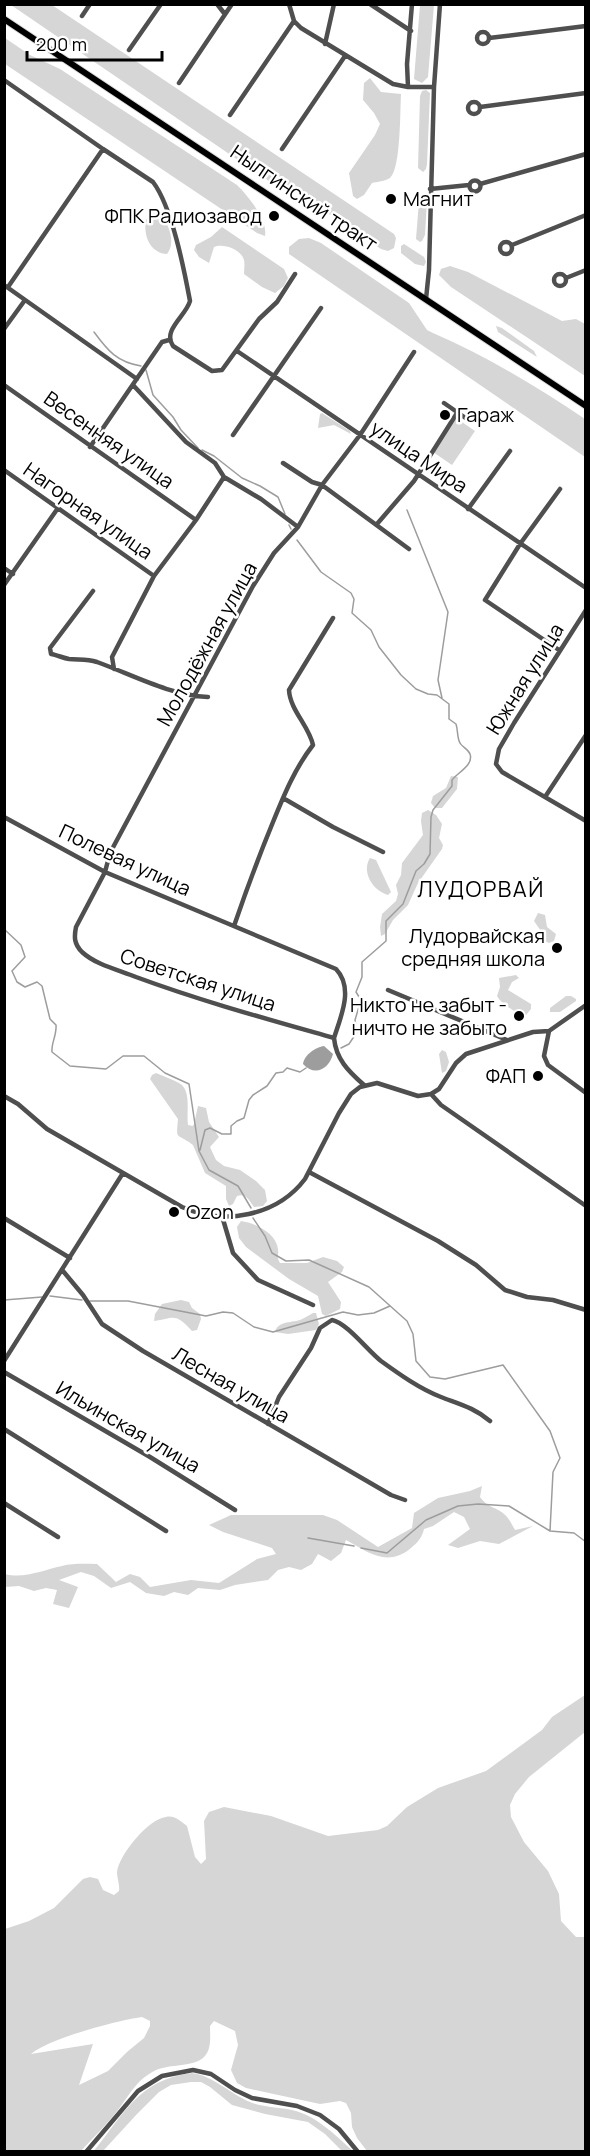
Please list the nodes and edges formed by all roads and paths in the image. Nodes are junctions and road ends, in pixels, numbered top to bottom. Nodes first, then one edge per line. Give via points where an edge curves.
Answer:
1 (90, 4) edge
2 (161, 4) edge
3 (217, 4) edge
4 (232, 4) edge
5 (289, 4) edge
6 (334, 4) edge
7 (370, 4) edge
8 (412, 4) edge
9 (440, 4) edge
10 (224, 14) junction
11 (82, 16) dead end
12 (4, 19) edge
13 (294, 21) junction
14 (585, 26) edge
15 (411, 31) junction
16 (489, 38) dead end
17 (326, 44) junction
18 (129, 50) dead end
19 (345, 56) junction
20 (4, 80) edge
21 (179, 83) dead end
22 (408, 87) junction
23 (434, 87) junction
24 (585, 93) edge
25 (480, 107) dead end
26 (230, 115) dead end
27 (103, 149) junction
28 (282, 149) dead end
29 (585, 154) edge
30 (430, 189) junction
31 (585, 215) edge
32 (512, 246) dead end
33 (585, 270) edge
34 (295, 274) dead end
35 (566, 278) dead end
36 (6, 286) edge
37 (426, 299) junction
38 (25, 300) junction
39 (321, 308) dead end
40 (4, 329) edge
41 (169, 340) junction
42 (237, 351) junction
43 (414, 352) dead end
44 (274, 377) junction
45 (137, 379) junction
46 (4, 385) edge
47 (133, 385) junction
48 (444, 403) dead end
49 (585, 406) edge
50 (457, 412) junction
51 (467, 419) dead end
52 (233, 435) dead end
53 (360, 435) junction
54 (90, 447) junction
55 (510, 451) dead end
56 (283, 463) dead end
57 (4, 470) edge
58 (418, 473) junction
59 (224, 477) junction
60 (322, 485) junction
61 (560, 489) dead end
62 (58, 508) junction
63 (468, 509) junction
64 (196, 519) junction
65 (377, 524) junction
66 (298, 527) junction
67 (520, 544) junction
68 (409, 549) dead end
69 (4, 568) edge
70 (13, 574) junction
71 (154, 576) junction
72 (4, 585) edge
73 (585, 588) edge
74 (93, 591) dead end
75 (585, 610) edge
76 (333, 618) dead end
77 (559, 650) junction
78 (114, 669) junction
79 (195, 696) junction
80 (208, 697) dead end
81 (585, 735) edge
82 (545, 797) junction
83 (283, 798) junction
84 (4, 817) edge
85 (585, 821) edge
86 (383, 852) dead end
87 (105, 872) junction
88 (234, 926) junction
89 (76, 927) joint
90 (388, 990) dead end
91 (585, 1005) edge
92 (549, 1031) junction
93 (333, 1038) junction
94 (507, 1040) junction
95 (364, 1085) junction
96 (431, 1094) junction
97 (585, 1094) edge
98 (4, 1096) edge
99 (309, 1172) junction
100 (123, 1173) junction
101 (585, 1206) edge
102 (222, 1216) junction
103 (4, 1218) edge
104 (70, 1258) junction
105 (63, 1271) junction
106 (313, 1305) dead end
107 (585, 1310) edge
108 (4, 1361) edge
109 (4, 1372) edge
110 (490, 1421) dead end
111 (268, 1424) junction
112 (4, 1429) edge
113 (405, 1500) dead end
114 (4, 1503) edge
115 (235, 1510) dead end
116 (166, 1531) dead end
117 (58, 1537) dead end
118 (86, 2151) edge
119 (358, 2151) edge

1 - 11 street
2 - 18 street
3 - 10 street
4 - 10 street
5 - 13 street
6 - 17 street
7 - 15 street
8 - 15 street
9 - 23 street
10 - 21 street
12 - 37 main road, Нылгинский тракт
13 - 17 street
13 - 26 street
14 - 16 street
15 - 22 street
17 - 19 street
19 - 22 street via 393,84
19 - 28 street
20 - 27 street
22 - 23 street
23 - 30 street
24 - 25 street
27 - 36 street
27 - 41 street via 153,182 166,208 190,301
29 - 30 street via 480,184 476,191 469,185
30 - 37 street
31 - 32 street
33 - 35 street
34 - 42 street via 278,302 259,319
36 - 38 street
37 - 49 main road, Нылгинский тракт
38 - 40 street
38 - 45 street
39 - 44 street
41 - 42 street via 216,372
41 - 45 street via 162,342
42 - 44 street, улица Мира
43 - 53 street, Молодёжная улица
44 - 52 street
44 - 53 street, улица Мира
45 - 47 street
46 - 54 street, Весенняя улица
47 - 54 street
47 - 59 street
48 - 50 street
50 - 51 street
50 - 58 street
53 - 58 street, улица Мира
53 - 60 street, Молодёжная улица
54 - 64 street, Весенняя улица
55 - 63 street
56 - 60 street
57 - 62 street, Нагорная улица
58 - 63 street, улица Мира
58 - 65 street
59 - 64 street
59 - 66 street
60 - 65 street
60 - 66 street, Молодёжная улица
61 - 67 street
62 - 70 street
62 - 71 street, Нагорная улица
63 - 67 street, улица Мира
64 - 71 street
65 - 68 street
66 - 79 street, Молодёжная улица via 274,553 253,586
67 - 73 street, улица Мира
67 - 77 street via 485,600
69 - 70 street
70 - 72 street
71 - 78 street via 112,657
74 - 78 street via 50,648 51,654 83,658
75 - 77 street, Южная улица
76 - 83 street via 289,690 313,745
77 - 82 street, Южная улица via 497,757 497,767 502,772
78 - 79 street
79 - 80 street
79 - 87 street, Молодёжная улица via 110,853
81 - 82 street
82 - 85 street
83 - 86 street
83 - 88 street
84 - 87 street, Полевая улица
87 - 88 street, Полевая улица
87 - 89 street, Молодёжная улица
88 - 93 street, Полевая улица via 336,969 346,992
89 - 93 street, Советская улица via 78,946 103,964 183,995
90 - 94 street
91 - 92 street
92 - 94 street
92 - 97 street via 544,1056 548,1065
93 - 95 street via 342,1064
94 - 96 street via 462,1056
95 - 96 street via 378,1083 418,1096
95 - 99 street via 347,1099
96 - 101 street via 441,1105
98 - 100 street via 47,1129
99 - 102 street via 286,1199 256,1212
99 - 107 street via 447,1247 505,1290
100 - 102 street via 188,1209
100 - 104 street
102 - 106 street via 232,1253 258,1280
103 - 104 street
104 - 105 street
105 - 108 street
105 - 111 street, Лесная улица via 102,1324
109 - 115 street, Ильинская улица
110 - 111 street via 394,1370 342,1324 332,1320 320,1329 279,1397
111 - 113 street, Лесная улица
112 - 116 street
114 - 117 street
118 - 119 street via 138,2091 162,2076 193,2070 211,2074 252,2098 297,2106 320,2115

